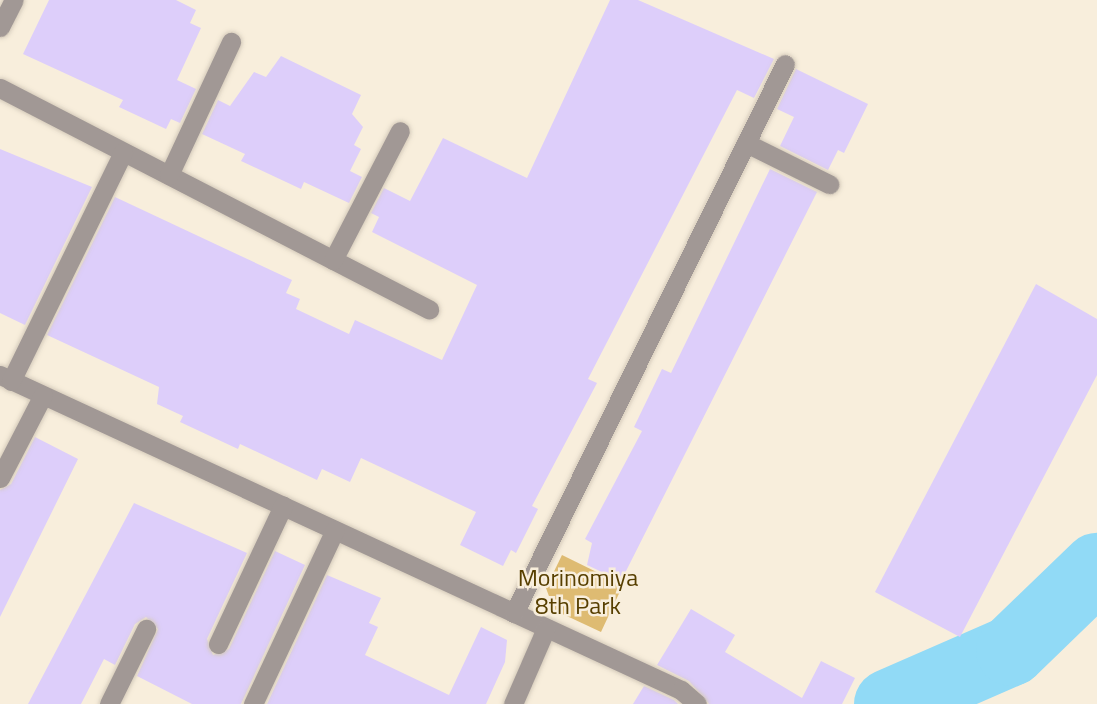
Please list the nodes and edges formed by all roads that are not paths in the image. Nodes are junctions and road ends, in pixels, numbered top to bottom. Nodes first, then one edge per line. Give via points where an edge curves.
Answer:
1 (14, 0) edge
2 (0, 27) edge
3 (231, 42) dead end
4 (785, 64) dead end
5 (0, 88) edge
6 (400, 131) dead end
7 (746, 143) junction
8 (123, 152) junction
9 (169, 175) junction
10 (829, 184) dead end
11 (333, 260) junction
12 (429, 309) dead end
13 (6, 378) edge
14 (43, 396) junction
15 (0, 478) edge
16 (283, 506) junction
17 (335, 530) junction
18 (514, 613) junction
19 (547, 628) junction
20 (146, 629) dead end
21 (218, 644) dead end
22 (110, 704) edge
23 (254, 704) edge
24 (513, 704) edge
25 (697, 704) edge

1 - 2 street
3 - 9 street
4 - 7 street
5 - 8 street
6 - 11 street
7 - 10 street
7 - 18 street
8 - 9 street
8 - 13 street
9 - 11 street
11 - 12 street
13 - 14 street
14 - 15 street
14 - 16 street
16 - 17 street
16 - 21 street
17 - 18 street
17 - 23 street
18 - 19 street
19 - 24 street
19 - 25 street via 681,690
20 - 22 street

